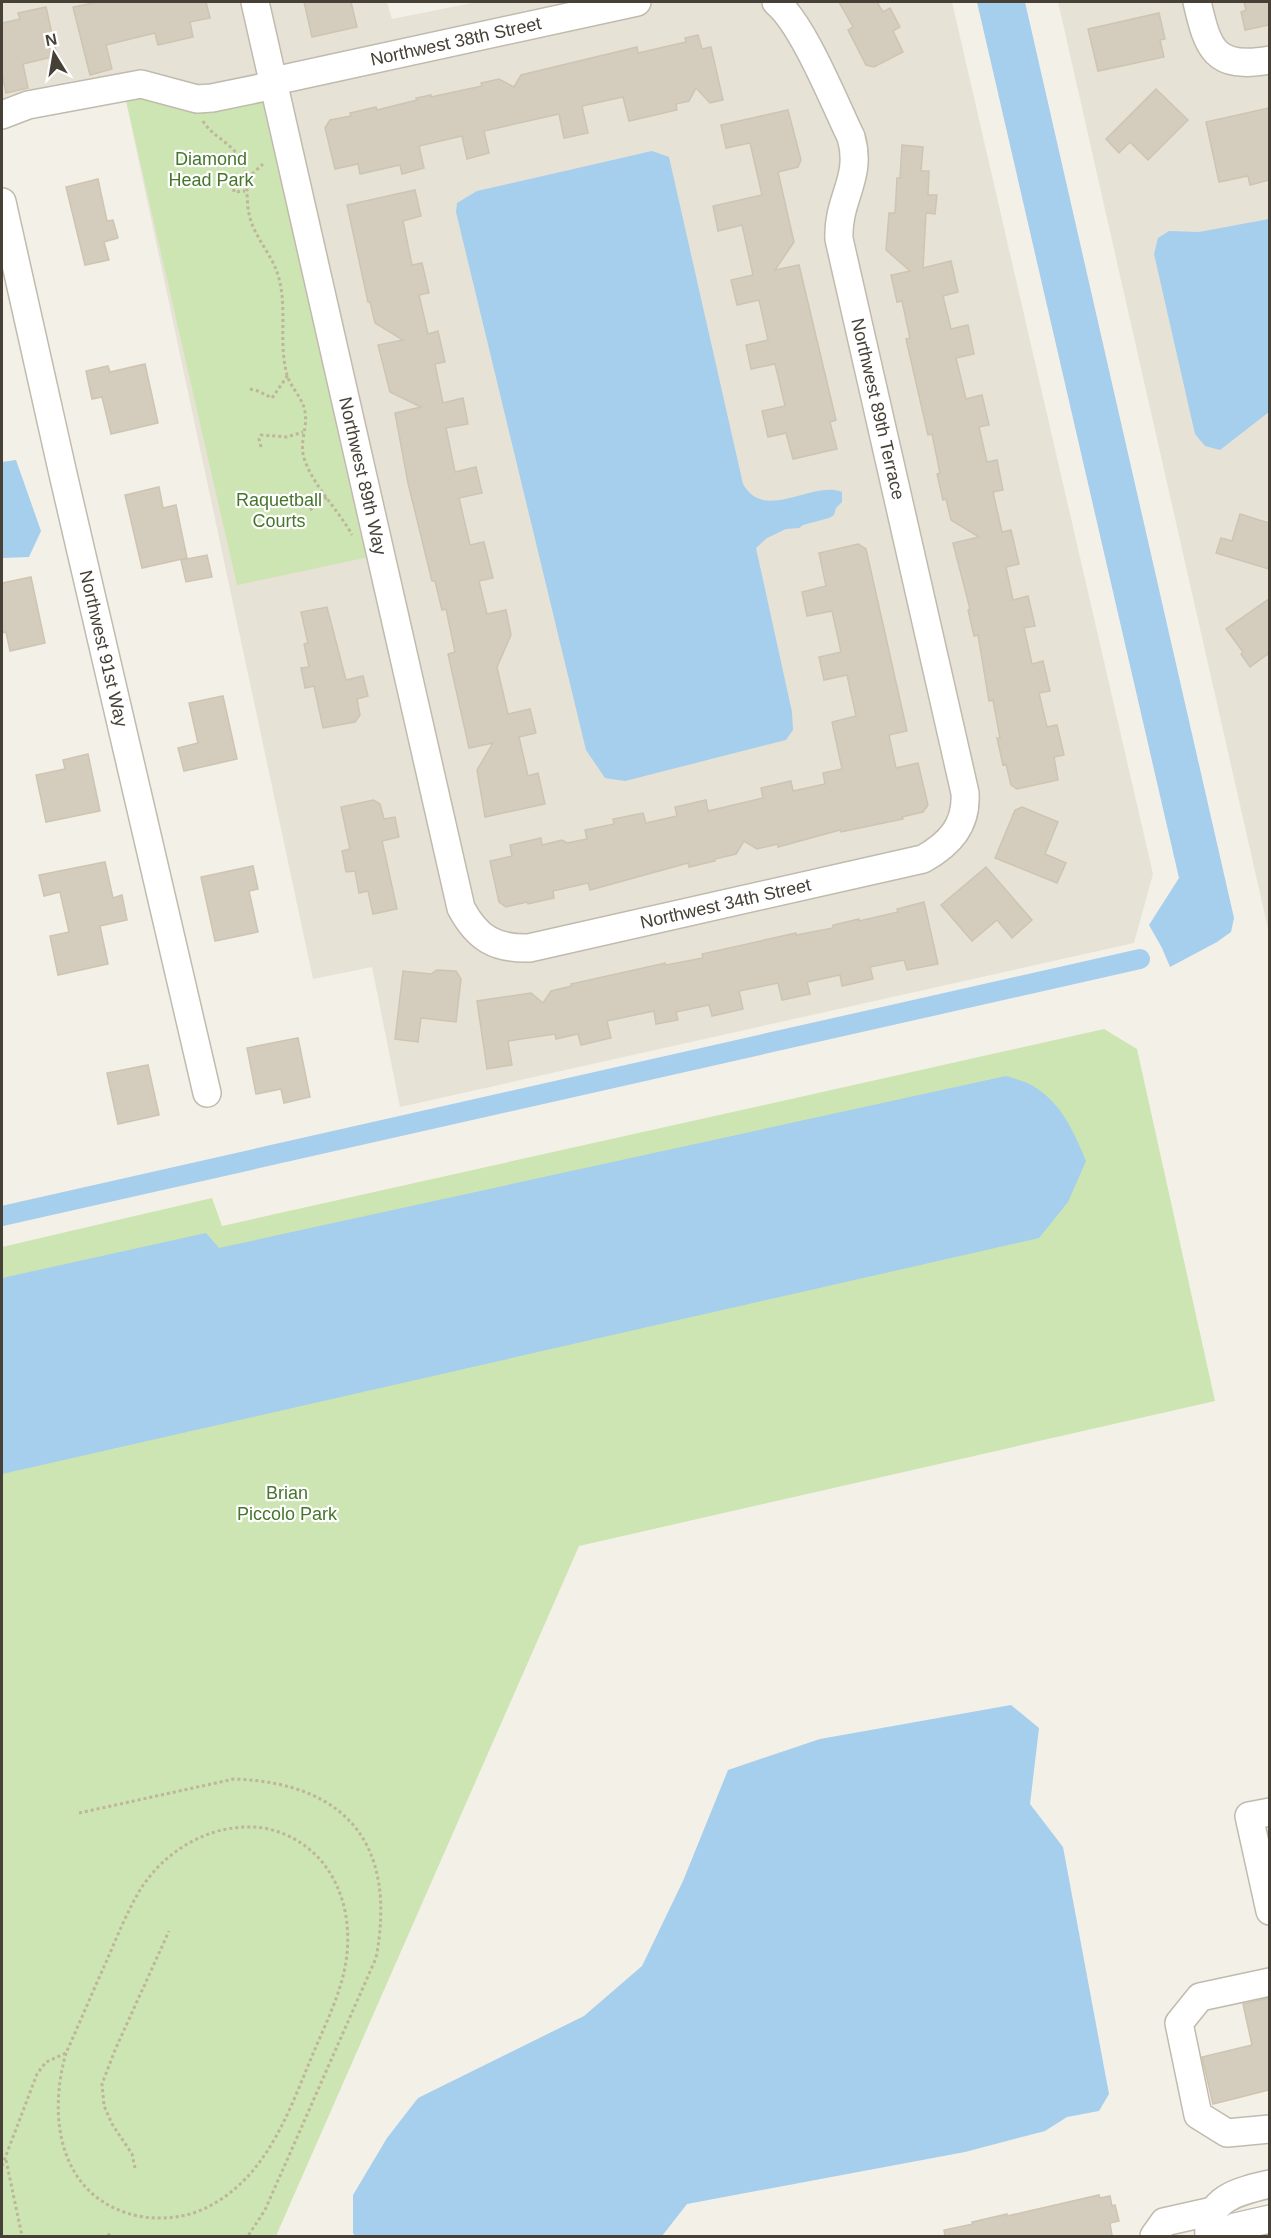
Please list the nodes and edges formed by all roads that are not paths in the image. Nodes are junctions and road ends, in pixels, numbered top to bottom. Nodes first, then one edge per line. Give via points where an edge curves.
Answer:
1 (255, 2) edge
2 (637, 2) edge
3 (776, 2) edge
4 (1197, 2) edge
5 (1269, 60) edge
6 (274, 83) junction
7 (2, 115) edge
8 (2, 202) edge
9 (956, 832) joint
10 (488, 941) joint
11 (207, 1093) dead end
12 (1269, 1812) edge
13 (1269, 1911) edge
14 (1269, 1982) edge
15 (1269, 2129) edge
16 (1269, 2184) edge
17 (1269, 2219) edge
18 (1214, 2228) edge
19 (1154, 2236) edge

1 - 6 street, Northwest 89th Way
2 - 6 street, Northwest 38th Street
3 - 9 street, Northwest 89th Terrace via 791,17 811,54 854,148 854,174 842,207 839,239 965,793 962,821
4 - 5 street via 1205,36 1219,66
6 - 7 street, Northwest 38th Street via 197,99 141,84 28,105
6 - 10 street, Northwest 89th Way via 460,908
8 - 11 street, Northwest 91st Way
9 - 10 street, Northwest 34th Street via 923,859 529,948 512,949
12 - 13 street via 1249,1816
14 - 15 street via 1200,1997 1179,2023 1198,2115 1227,2133
16 - 18 street via 1228,2196
17 - 18 street
18 - 19 street via 1164,2222

